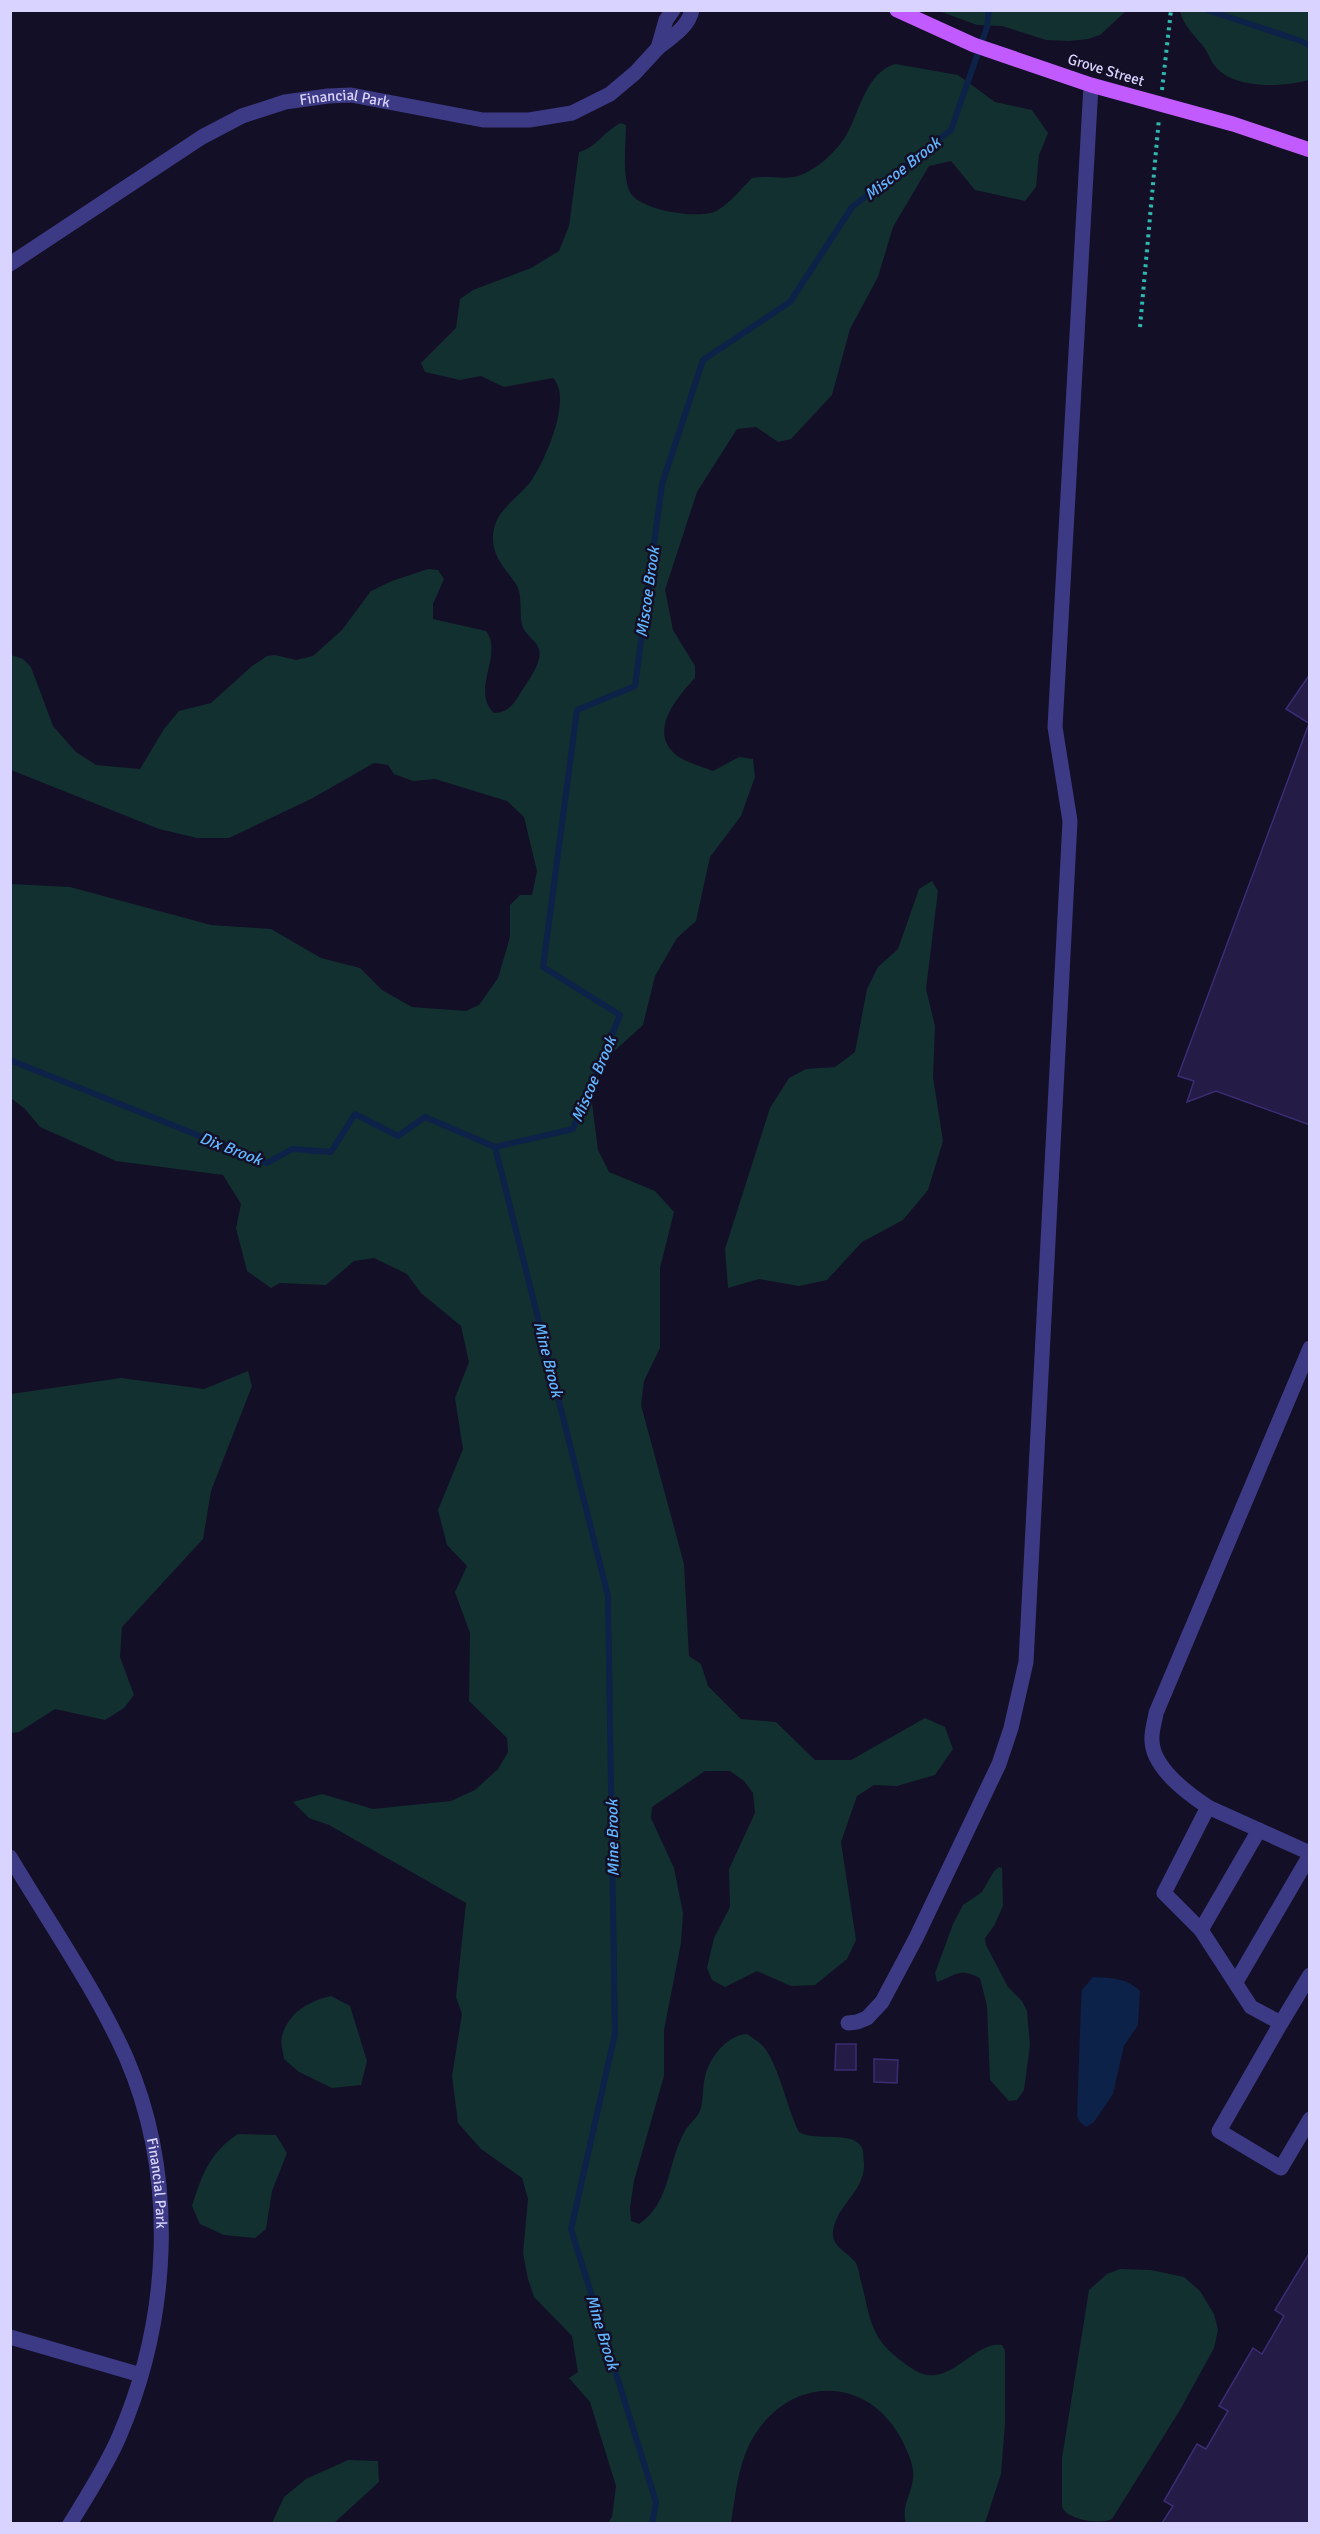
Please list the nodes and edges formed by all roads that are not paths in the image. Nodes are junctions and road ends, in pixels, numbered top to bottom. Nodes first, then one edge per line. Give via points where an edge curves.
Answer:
1 (673, 10) edge
2 (692, 10) edge
3 (897, 10) edge
4 (658, 48) junction
5 (1091, 85) junction
6 (1310, 150) edge
7 (10, 264) edge
8 (1310, 1348) edge
9 (1208, 1807) junction
10 (1259, 1830) junction
11 (1310, 1854) edge
12 (10, 1857) edge
13 (1201, 1930) junction
14 (1310, 1975) edge
15 (1236, 1982) junction
16 (848, 2023) dead end
17 (1281, 2023) junction
18 (1310, 2119) edge
19 (10, 2337) edge
20 (141, 2375) junction
21 (70, 2523) edge

1 - 4 lane, Financial Park
2 - 4 lane via 680,31
3 - 5 main road, Grove Street via 981,47
4 - 7 lane, Financial Park via 610,94 572,113 548,118 483,120 351,96 306,99 264,108 202,137
5 - 6 main road, Grove Street via 1233,124
5 - 16 lane via 1054,727 1070,821 1026,1662 999,1764 916,1938 882,2002 867,2018
8 - 9 lane via 1156,1713 1152,1742 1163,1770
9 - 10 lane
9 - 13 lane via 1164,1893
10 - 11 lane
10 - 13 lane
11 - 15 lane
12 - 20 lane, Financial Park via 111,2027 148,2124 159,2187 161,2252 155,2312
13 - 15 lane
14 - 17 lane
15 - 17 lane via 1251,2007
17 - 18 lane via 1219,2131 1281,2168
19 - 20 lane
20 - 21 lane, Financial Park via 119,2438

